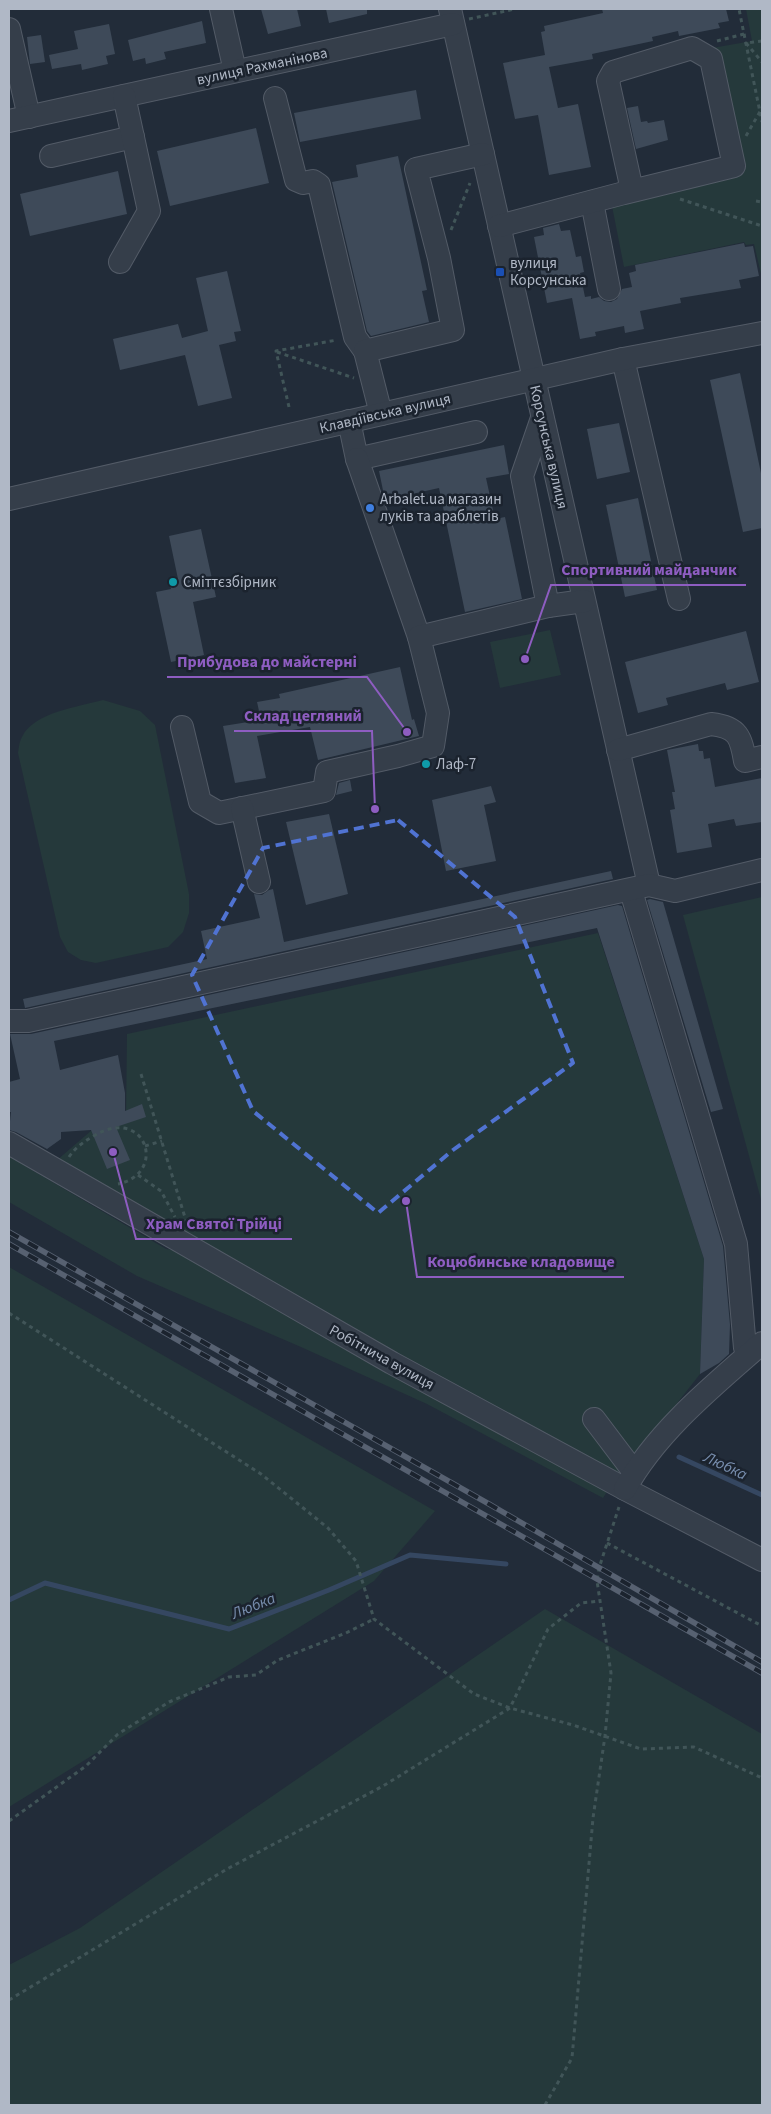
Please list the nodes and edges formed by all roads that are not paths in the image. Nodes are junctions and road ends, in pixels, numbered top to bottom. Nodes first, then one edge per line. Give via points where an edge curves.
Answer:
1 (221, 9) edge
2 (451, 16) edge
3 (9, 29) edge
4 (235, 72) junction
5 (124, 96) junction
6 (275, 98) dead end
7 (19, 119) edge
8 (133, 137) junction
9 (483, 154) junction
10 (51, 156) dead end
11 (624, 193) junction
12 (592, 202) junction
13 (499, 226) junction
14 (120, 262) dead end
15 (609, 289) dead end
16 (743, 321) dead end
17 (762, 333) edge
18 (360, 344) junction
19 (614, 362) junction
20 (534, 380) junction
21 (381, 414) junction
22 (542, 417) junction
23 (350, 421) junction
24 (476, 432) dead end
25 (357, 459) junction
26 (9, 499) edge
27 (679, 599) dead end
28 (584, 601) junction
29 (548, 606) junction
30 (419, 638) junction
31 (182, 727) dead end
32 (618, 750) junction
33 (762, 757) edge
34 (242, 808) junction
35 (762, 870) edge
36 (259, 882) dead end
37 (640, 888) junction
38 (9, 1021) edge
39 (9, 1143) edge
40 (756, 1348) edge
41 (594, 1419) dead end
42 (630, 1480) junction
43 (762, 1560) edge

1 - 4 street
2 - 4 street, вулиця Рахманінова
2 - 9 street, Корсунська вулиця
3 - 7 street
4 - 5 street, вулиця Рахманінова
5 - 7 street, вулиця Рахманінова
5 - 8 street
6 - 18 street via 296,180 303,183 313,181 319,185
8 - 10 street
8 - 14 street via 149,211
9 - 13 street, Корсунська вулиця
9 - 18 street via 416,169 453,330
11 - 11 street via 630,180 608,81 613,72 692,48 711,59 734,166
11 - 12 street
12 - 13 street
12 - 15 street
13 - 20 street, Корсунська вулиця
16 - 19 street via 626,347
17 - 19 street, Клавдіївська вулиця
18 - 21 street
19 - 20 street, Клавдіївська вулиця
19 - 27 street
20 - 21 street, Клавдіївська вулиця
20 - 22 street, Корсунська вулиця
21 - 23 street, Клавдіївська вулиця
22 - 28 street, Корсунська вулиця
22 - 29 street via 522,476
23 - 25 street
23 - 26 street, Клавдіївська вулиця
24 - 25 street
25 - 30 street
28 - 29 street
28 - 32 street, Корсунська вулиця
29 - 30 street
30 - 34 street via 438,713 433,746 327,772 324,791
31 - 34 street via 200,802 219,813
32 - 33 street via 711,724 724,726 742,740 745,761
32 - 37 street, Корсунська вулиця
34 - 36 street
35 - 37 street via 675,891
37 - 38 street via 38,1019
37 - 40 street, Корсунська вулиця via 736,1244 746,1348
39 - 42 street, Робітнича вулиця via 392,1363
40 - 42 street via 690,1408
41 - 42 street
42 - 43 street, Робітнича вулиця

